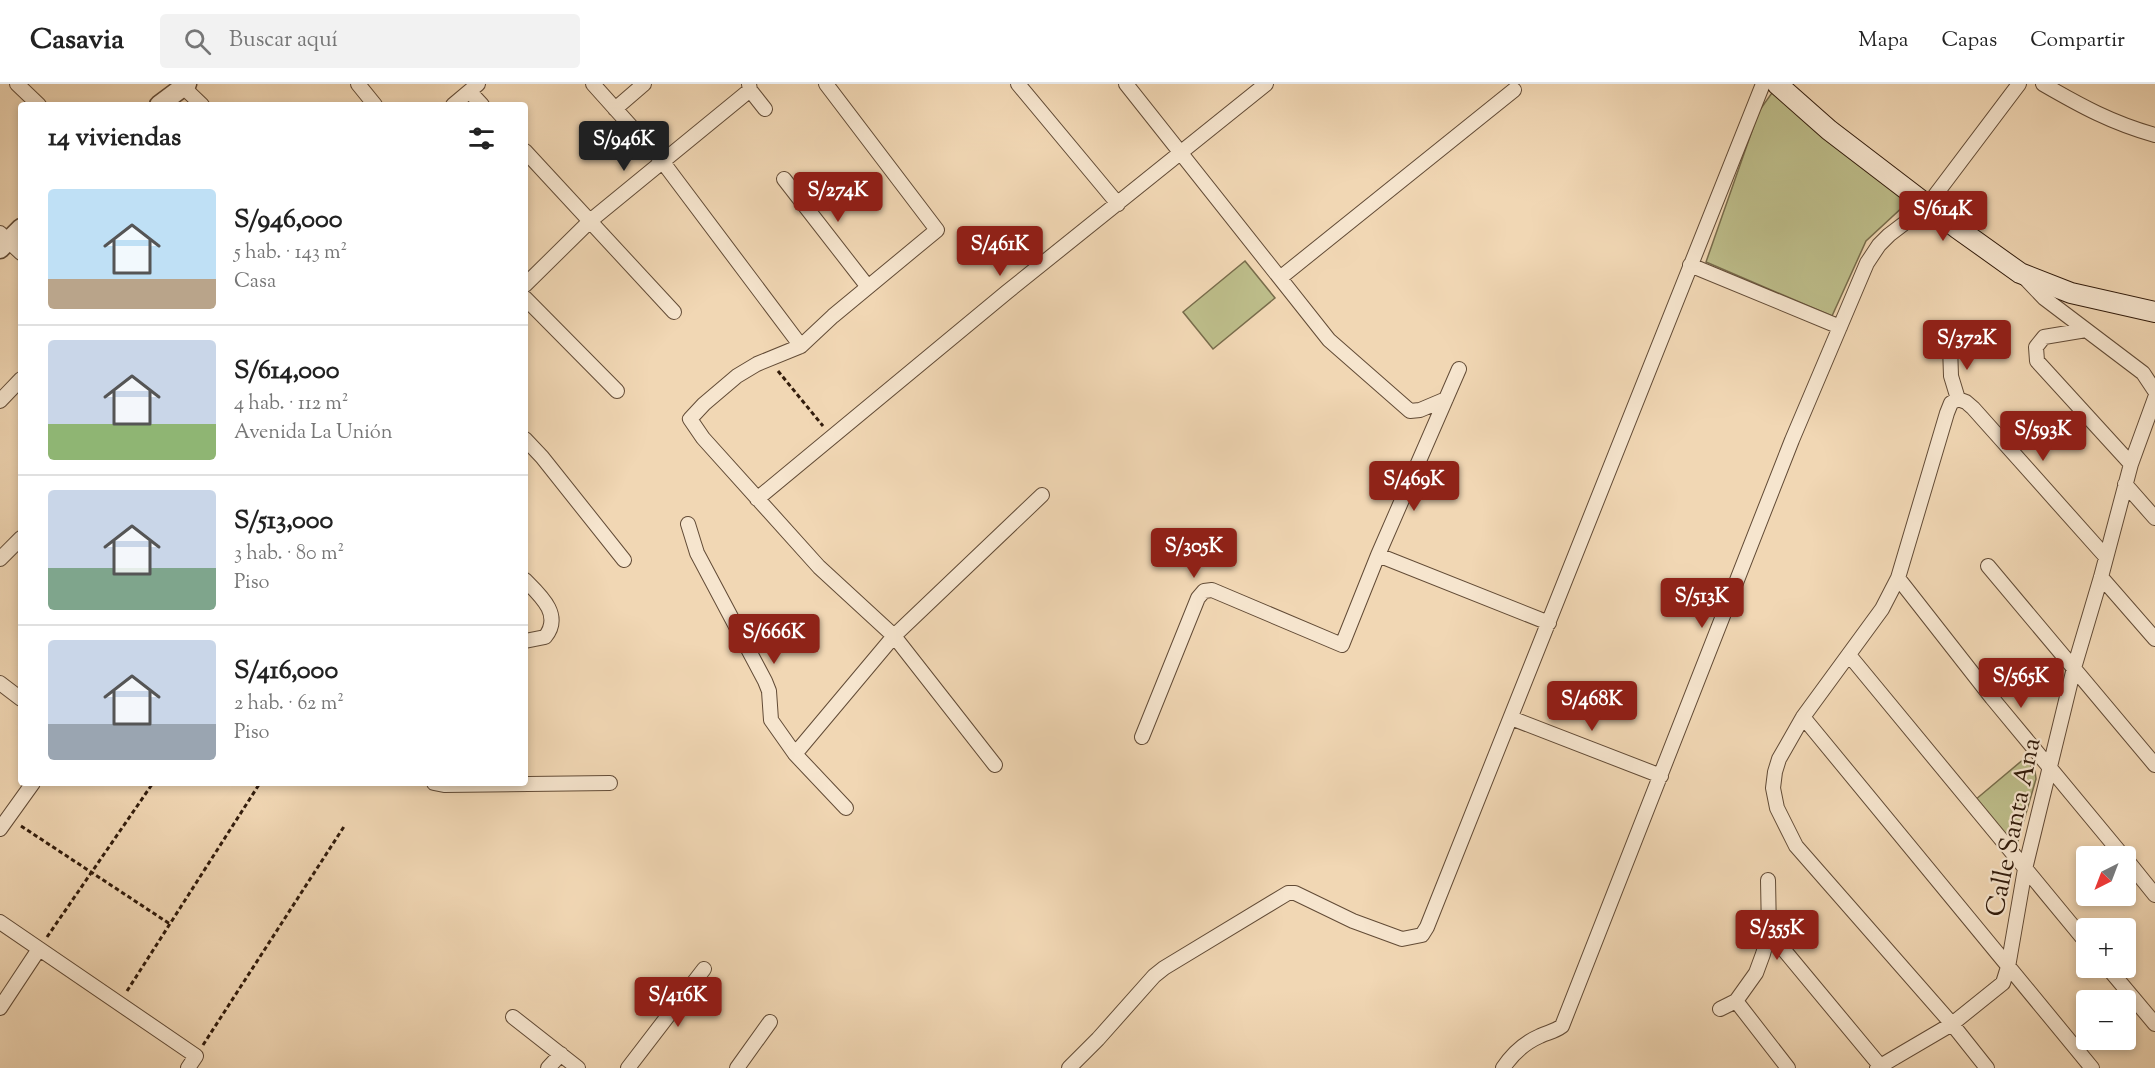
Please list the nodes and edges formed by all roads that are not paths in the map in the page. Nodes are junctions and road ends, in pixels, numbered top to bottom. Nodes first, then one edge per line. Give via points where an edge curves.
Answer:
1 (17, 84) edge
2 (358, 84) edge
3 (592, 84) edge
4 (644, 84) edge
5 (826, 84) edge
6 (1018, 84) edge
7 (1126, 84) edge
8 (1266, 84) edge
9 (1763, 84) edge
10 (1777, 84) edge
11 (2019, 84) edge
12 (2043, 84) edge
13 (180, 85) edge
14 (749, 87) edge
15 (474, 88) edge
16 (1514, 90) dead end
17 (36, 102) edge
18 (152, 102) edge
19 (162, 102) edge
20 (199, 102) edge
21 (373, 102) edge
22 (457, 102) edge
23 (481, 102) edge
24 (615, 109) junction
25 (765, 109) dead end
26 (2155, 135) edge
27 (1180, 152) junction
28 (528, 154) edge
29 (662, 161) junction
30 (784, 179) dead end
31 (1118, 204) junction
32 (1927, 206) junction
33 (590, 221) junction
34 (1690, 265) junction
35 (2020, 273) junction
36 (1280, 278) junction
37 (528, 282) edge
38 (868, 287) junction
39 (528, 301) edge
40 (674, 312) dead end
41 (2155, 312) edge
42 (1840, 327) junction
43 (2086, 330) junction
44 (801, 346) junction
45 (1950, 346) dead end
46 (1459, 369) dead end
47 (18, 383) edge
48 (617, 391) dead end
49 (2155, 392) edge
50 (2155, 398) edge
51 (1446, 399) junction
52 (1958, 399) junction
53 (0, 401) edge
54 (528, 442) edge
55 (2131, 464) junction
56 (2125, 484) junction
57 (1042, 495) dead end
58 (757, 499) junction
59 (2155, 518) edge
60 (688, 525) dead end
61 (18, 541) edge
62 (1378, 555) junction
63 (2106, 557) junction
64 (0, 559) edge
65 (624, 560) dead end
66 (1988, 566) dead end
67 (2101, 577) junction
68 (1898, 578) junction
69 (528, 583) edge
70 (1549, 623) junction
71 (894, 636) junction
72 (2155, 639) edge
73 (528, 640) edge
74 (1849, 655) junction
75 (2074, 668) junction
76 (0, 683) edge
77 (18, 697) edge
78 (1803, 717) junction
79 (1511, 718) junction
80 (1142, 737) dead end
81 (795, 754) junction
82 (995, 765) dead end
83 (2155, 765) edge
84 (2049, 766) junction
85 (1661, 776) junction
86 (610, 783) dead end
87 (528, 784) edge
88 (30, 786) edge
89 (846, 808) dead end
90 (3, 819) edge
91 (2114, 846) edge
92 (2025, 869) junction
93 (2136, 872) edge
94 (1768, 880) dead end
95 (2155, 895) edge
96 (0, 922) edge
97 (2076, 930) edge
98 (1769, 932) junction
99 (39, 949) junction
100 (2008, 967) junction
101 (704, 969) dead end
102 (2116, 978) edge
103 (1736, 1001) junction
104 (0, 1008) edge
105 (1720, 1009) dead end
106 (513, 1017) dead end
107 (770, 1022) dead end
108 (1952, 1024) junction
109 (2155, 1024) edge
110 (561, 1054) junction
111 (192, 1062) edge
112 (1880, 1067) edge
113 (548, 1068) edge
114 (578, 1068) edge
115 (628, 1068) edge
116 (737, 1068) edge
117 (1069, 1068) edge
118 (1503, 1068) edge
119 (1788, 1068) edge
120 (1987, 1068) edge
121 (2092, 1068) edge

1 - 17 street
2 - 21 street
3 - 24 street
4 - 24 street
5 - 38 street via 937,230
6 - 31 street
7 - 27 street
8 - 27 street
9 - 34 street
10 - 32 main road
11 - 32 street
12 - 26 street via 2089,111
13 - 18 street
13 - 19 street
13 - 20 street
14 - 25 street
14 - 29 street
15 - 22 street
15 - 23 street
16 - 36 street
24 - 29 street
27 - 31 street
27 - 36 street
28 - 33 street
29 - 33 street
29 - 44 street
30 - 38 street
31 - 58 street
32 - 35 main road
32 - 42 street via 1889,235 1873,254
33 - 37 street
33 - 40 street
34 - 42 street
34 - 70 street
35 - 41 main road via 2071,293
35 - 43 street via 2044,298
36 - 51 street via 1329,340 1407,409 1415,412
38 - 44 street
39 - 48 street
42 - 85 street
43 - 49 street via 2143,373
43 - 55 street via 2044,337 2036,347 2037,361
44 - 58 street via 737,376 690,419
45 - 52 street via 1951,375
46 - 51 street
47 - 53 street
50 - 55 street, Calle Santa Ana
51 - 62 street
52 - 63 street via 1973,408
52 - 68 street via 1947,412
54 - 65 street
55 - 56 street, Calle Santa Ana
56 - 59 street
56 - 63 street, Calle Santa Ana
57 - 71 street
58 - 71 street via 842,590
60 - 81 street via 697,553 765,681 771,720
61 - 64 street
62 - 70 street
62 - 80 street via 1342,645 1212,590 1204,591
63 - 67 street, Calle Santa Ana
66 - 75 street
67 - 72 street
67 - 75 street, Calle Santa Ana
68 - 74 street via 1882,609
68 - 84 street
69 - 73 street via 552,613 552,621 545,637
70 - 79 street
71 - 81 street
71 - 82 street
74 - 78 street
74 - 92 street
75 - 83 street
75 - 84 street, Calle Santa Ana
76 - 77 street
78 - 100 street
78 - 108 street via 1775,772 1777,808 1796,846
79 - 85 street
79 - 117 street via 1422,935 1402,939 1288,893 1164,968
81 - 89 street
84 - 91 street
84 - 92 street, Calle Santa Ana
85 - 118 street via 1562,1026 1521,1047
86 - 87 street
88 - 90 street
92 - 97 street
92 - 100 street, Calle Santa Ana
93 - 95 street
94 - 98 street
96 - 99 street
98 - 103 street via 1756,973
98 - 112 street
99 - 104 street
99 - 111 street via 119,1003
100 - 108 street, Calle Santa Ana via 2003,983
100 - 121 street
101 - 115 street
102 - 109 street
103 - 105 street
103 - 119 street
106 - 110 street
107 - 116 street
108 - 112 street, Calle Santa Ana
108 - 120 street
110 - 113 street
110 - 114 street

